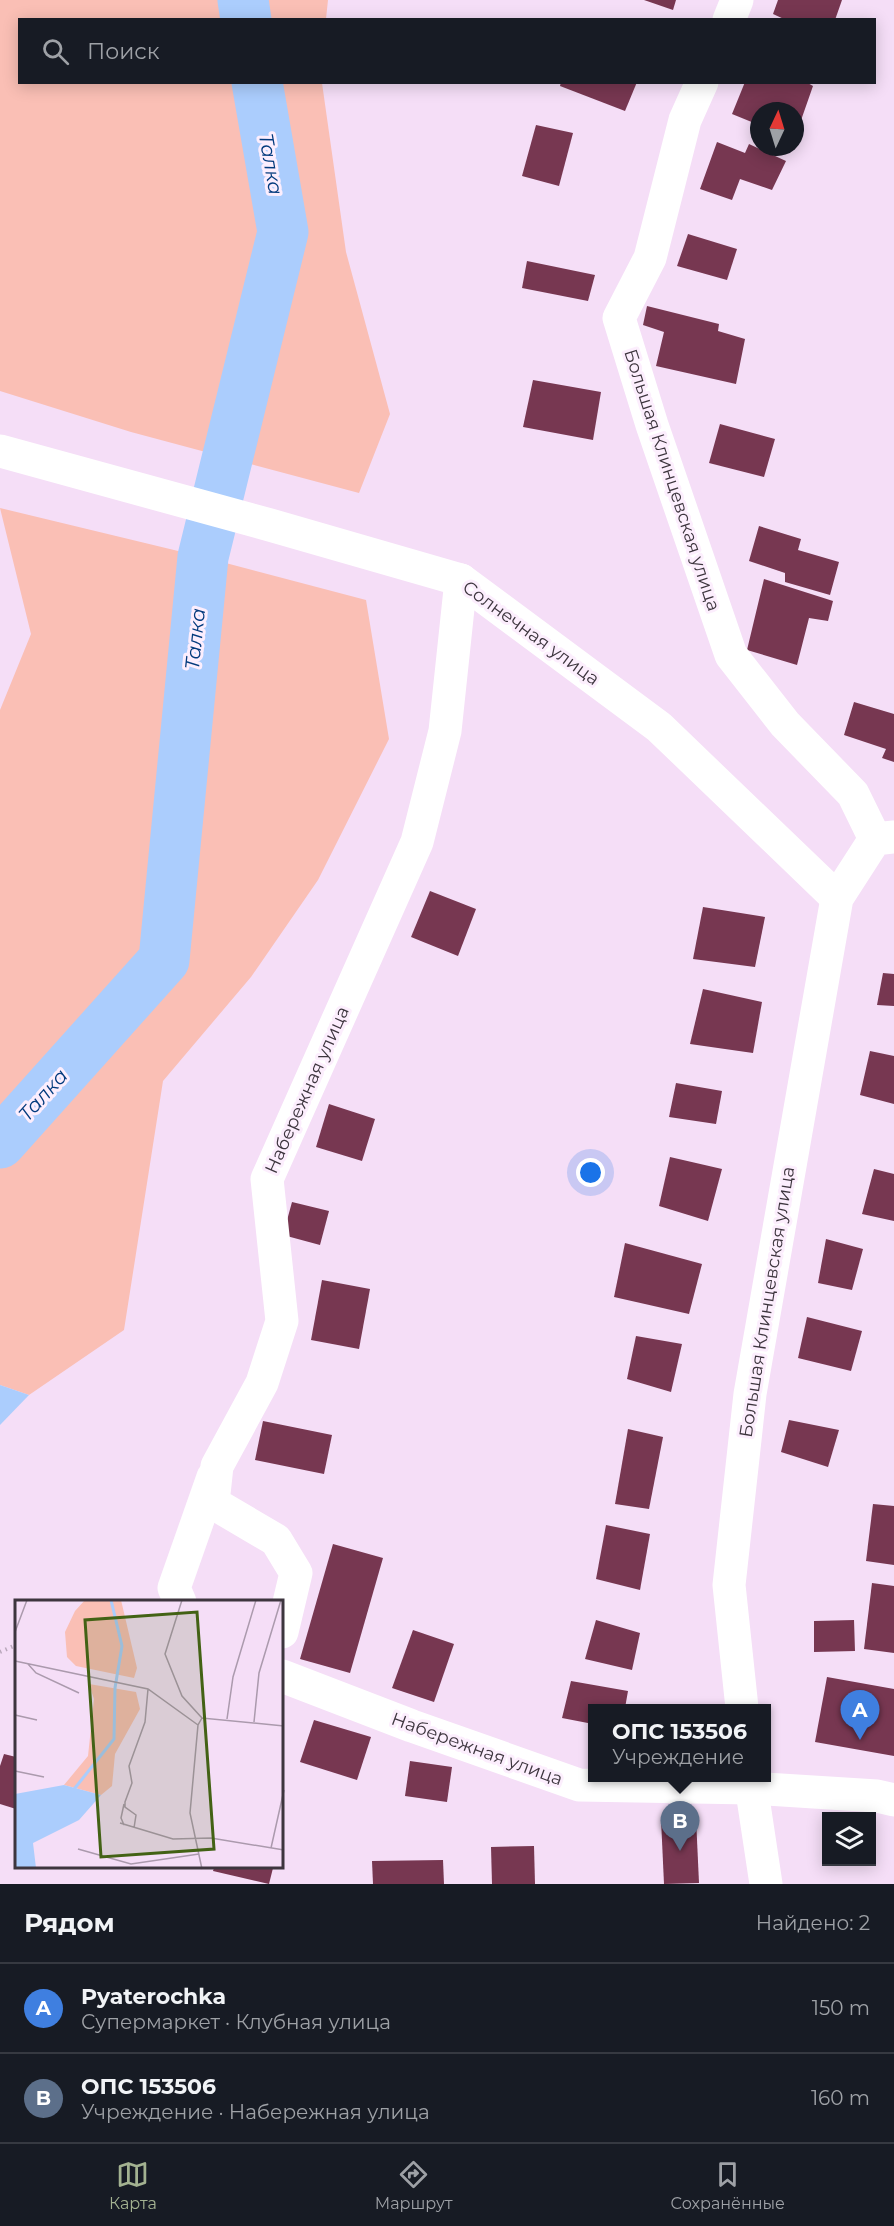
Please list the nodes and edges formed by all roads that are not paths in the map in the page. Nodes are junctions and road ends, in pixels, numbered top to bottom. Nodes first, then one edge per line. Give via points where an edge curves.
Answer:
1 (737, 0) edge
2 (730, 18) edge
3 (701, 84) edge
4 (0, 451) edge
5 (461, 580) junction
6 (884, 838) edge
7 (837, 898) junction
8 (217, 1466) junction
9 (179, 1600) edge
10 (284, 1624) edge
11 (284, 1677) edge
12 (742, 1704) edge
13 (750, 1783) edge
14 (894, 1800) edge
15 (766, 1884) edge

1 - 2 street
3 - 6 street, Большая Клинцевская улица via 685,120 650,258 620,318 730,655 785,724 853,794
4 - 5 street, Солнечная улица
5 - 7 street, Солнечная улица via 659,727
5 - 8 street, Набережная улица via 445,731 417,842 267,1179 282,1321 262,1383
6 - 7 street
7 - 12 street, Большая Клинцевская улица via 750,1394 729,1585
8 - 9 street via 174,1588
8 - 10 street, Набережная улица via 213,1503 276,1540 296,1573
11 - 13 street, Набережная улица via 579,1785
13 - 14 street, Набережная улица
13 - 15 street

